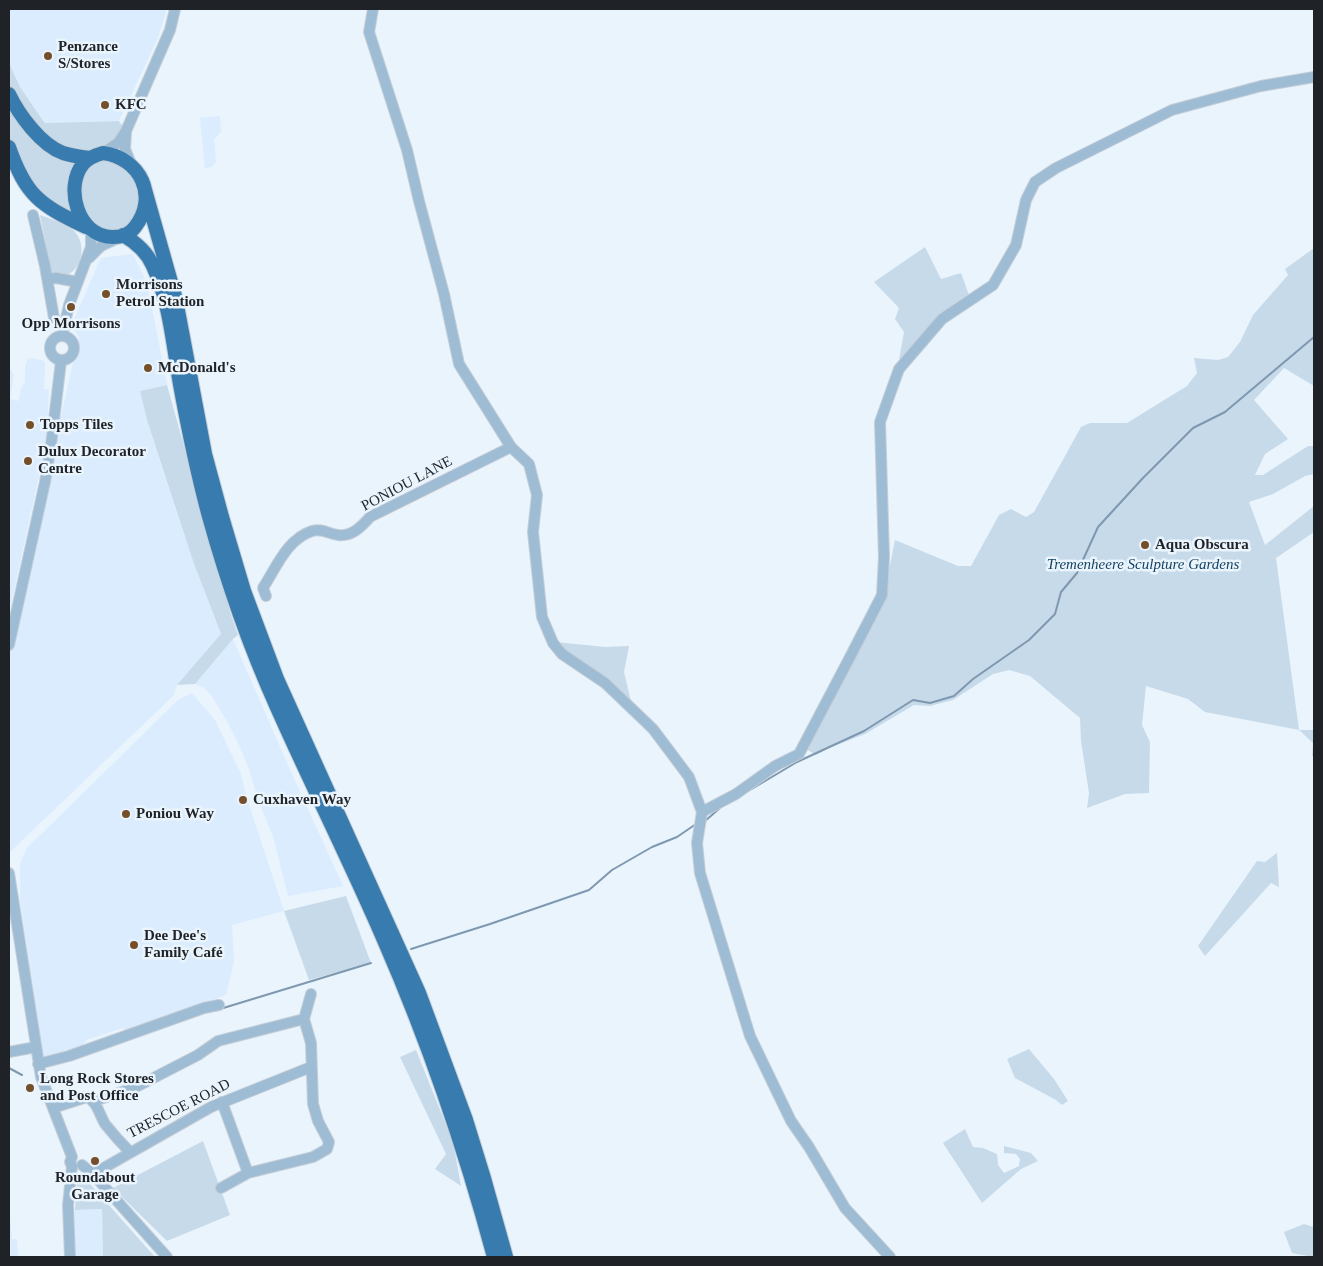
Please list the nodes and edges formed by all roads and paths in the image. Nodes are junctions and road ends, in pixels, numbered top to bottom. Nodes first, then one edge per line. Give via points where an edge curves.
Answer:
1 (175, 9) edge
2 (373, 9) edge
3 (1314, 77) edge
4 (9, 94) edge
5 (126, 130) junction
6 (9, 147) edge
7 (97, 156) junction
8 (131, 164) junction
9 (145, 190) junction
10 (33, 214) dead end
11 (89, 229) junction
12 (121, 236) junction
13 (87, 260) junction
14 (48, 279) junction
15 (78, 282) junction
16 (54, 318) dead end
17 (62, 336) junction
18 (61, 361) junction
19 (511, 448) junction
20 (266, 596) dead end
21 (9, 645) edge
22 (702, 812) junction
23 (9, 873) edge
24 (311, 994) dead end
25 (219, 1005) dead end
26 (304, 1019) junction
27 (36, 1047) junction
28 (9, 1052) edge
29 (38, 1064) junction
30 (311, 1067) junction
31 (94, 1100) junction
32 (222, 1102) junction
33 (53, 1108) junction
34 (130, 1152) junction
35 (75, 1163) junction
36 (248, 1173) junction
37 (93, 1174) junction
38 (220, 1188) dead end
39 (70, 1254) edge
40 (167, 1257) edge
41 (494, 1257) edge
42 (506, 1257) edge
43 (890, 1257) edge

1 - 5 street via 167,37
2 - 19 street via 369,32 407,150 459,364
3 - 22 street via 1261,86 1172,110 1056,168 1035,182 1026,200 1016,246 993,285 942,319 899,369 880,422 882,594 799,754
4 - 7 highway via 31,128 61,153
5 - 7 street via 118,143
5 - 8 street via 125,148
6 - 11 highway via 33,194 58,214
7 - 8 highway via 115,155
7 - 11 highway via 83,163 76,185 79,215
8 - 9 highway via 141,177
9 - 12 highway via 141,219 128,234
9 - 42 highway via 176,300 205,454 244,591 277,679 419,993 469,1129
10 - 14 street
11 - 12 highway via 100,235
11 - 13 street via 91,247
12 - 13 street via 101,246
12 - 41 highway via 136,242 153,265 168,314 208,514 246,632 275,703 384,939 422,1032 461,1143
13 - 15 street
14 - 15 street
14 - 16 street
15 - 17 street
17 - 18 street via 56,337 50,347 54,357
17 - 18 street via 70,338 74,350 71,357
18 - 21 street via 45,482
19 - 20 street, PONIOU LANE via 370,517 356,531 339,536 322,530 304,535 290,545 263,588
19 - 22 street via 529,464 537,495 533,532 542,617 553,643 562,654 605,683 653,729 689,777
22 - 43 street via 697,843 700,873 750,1036 792,1121 845,1208
23 - 27 street
24 - 26 street
25 - 29 street
26 - 30 street via 311,1043
26 - 31 street via 218,1041 134,1088
27 - 28 street
27 - 29 street
29 - 33 street
30 - 32 street, TRESCOE ROAD
30 - 36 street via 313,1104 328,1142 327,1149 314,1157
31 - 33 street via 88,1097
31 - 34 street via 104,1122
32 - 34 street, TRESCOE ROAD
32 - 36 street
33 - 35 street
34 - 37 street, TRESCOE ROAD
35 - 37 street
35 - 39 street via 68,1205
36 - 38 street
37 - 40 street

